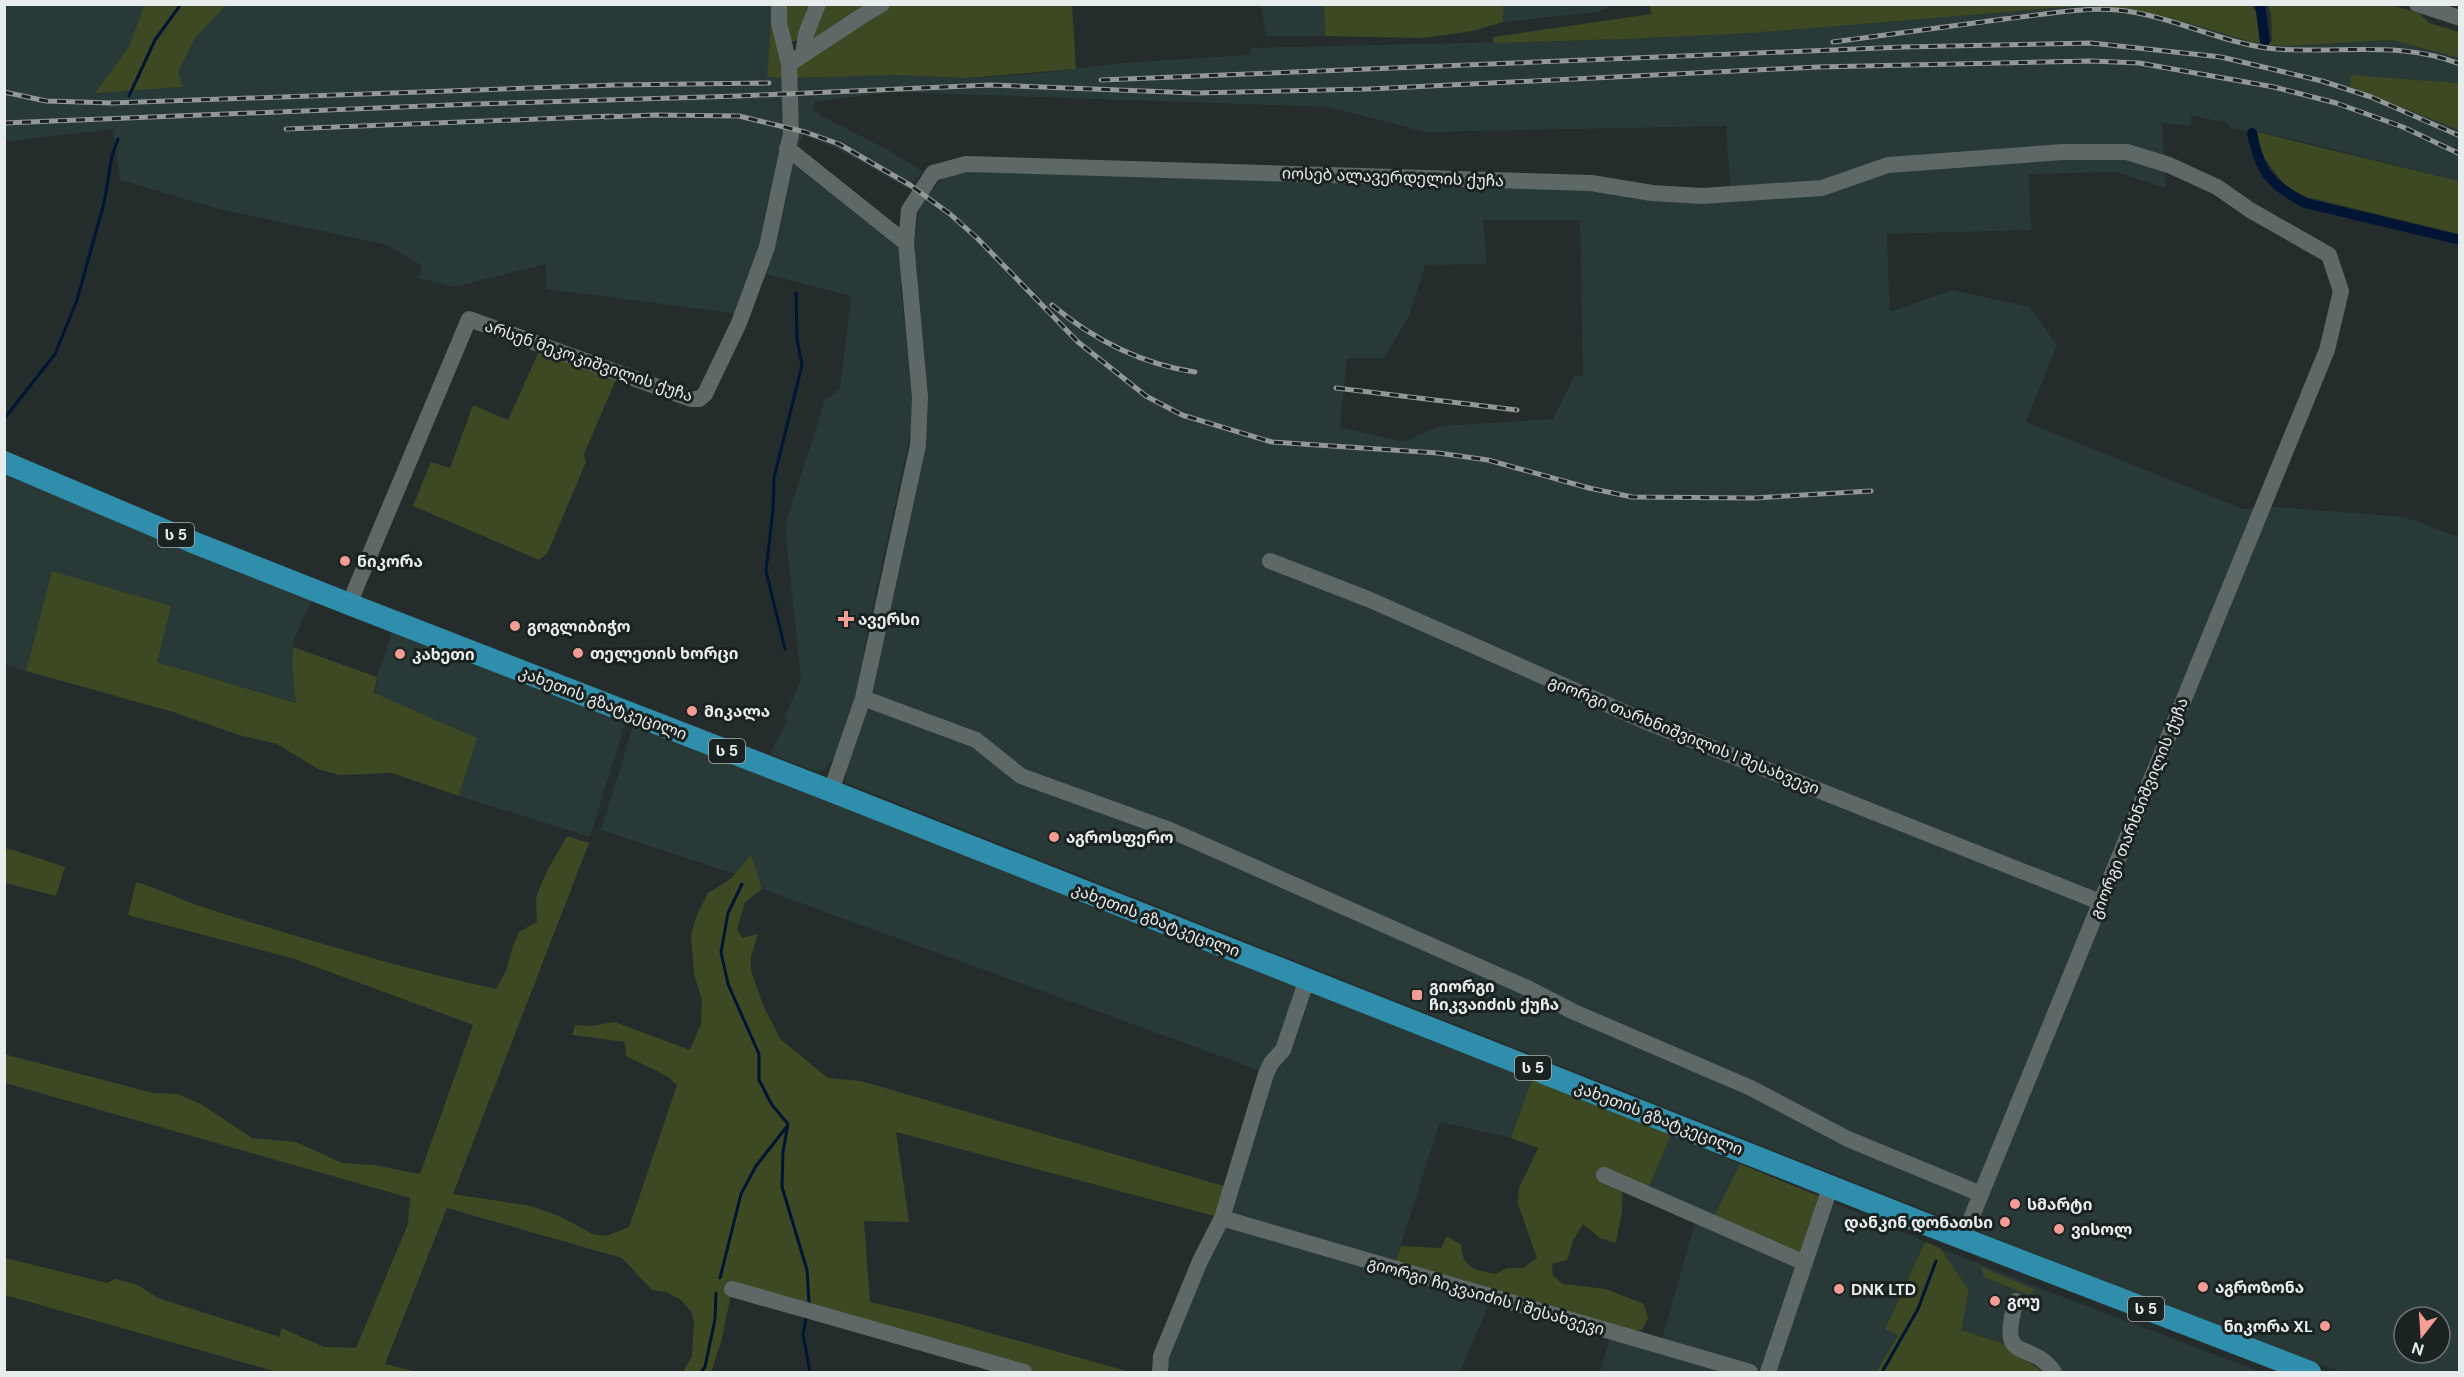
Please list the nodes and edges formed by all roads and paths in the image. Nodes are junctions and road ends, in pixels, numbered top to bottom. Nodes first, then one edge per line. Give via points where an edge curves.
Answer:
1 (779, 4) edge
2 (818, 4) edge
3 (882, 4) edge
4 (2417, 4) edge
5 (2460, 18) edge
6 (796, 60) junction
7 (787, 148) junction
8 (906, 243) junction
9 (2314, 378) joint
10 (4, 462) edge
11 (1270, 561) dead end
12 (349, 604) junction
13 (863, 698) junction
14 (831, 791) junction
15 (2100, 902) junction
16 (1307, 979) junction
17 (1604, 1175) dead end
18 (1831, 1185) junction
19 (1981, 1194) junction
20 (1222, 1218) junction
21 (1963, 1238) junction
22 (1805, 1263) junction
23 (732, 1289) dead end
24 (2016, 1301) dead end
25 (1024, 1372) edge
26 (1160, 1372) edge
27 (1750, 1372) edge
28 (1768, 1372) edge
29 (2054, 1372) edge
30 (2310, 1372) edge

1 - 6 street via 778,23
2 - 6 street
3 - 6 street
4 - 5 street
6 - 7 street, არსენ მეკოკიშვილის ქუჩა
7 - 8 street
7 - 12 street, არსენ მეკოკიშვილის ქუჩა via 767,247 739,323 705,394 691,399 469,320
8 - 9 street, იოსებ ალავერდელის ქუჩა via 909,210 933,173 966,164 1591,183 1702,196 1822,188 1887,165 2063,152 2127,152 2169,165 2217,187 2330,255 2341,291 2327,350
8 - 13 street, იოსებ ალავერდელის ქუჩა via 919,388 918,446
9 - 15 street, გიორგი თარხნიშვილის ქუჩა
10 - 12 highway, კახეთის გზატკეცილი / ს 5
11 - 15 street, გიორგი თარხნიშვილის I შესახვევი via 1368,599 1642,720
12 - 14 highway, კახეთის გზატკეცილი / ს 5
13 - 14 street, იოსებ ალავერდელის ქუჩა
13 - 19 street via 976,740 1021,776 1170,830 1751,1088 1848,1139
14 - 16 highway, კახეთის გზატკეცილი / ს 5
15 - 19 street, გიორგი თარხნიშვილის ქუჩა
16 - 18 highway, კახეთის გზატკეცილი / ს 5
16 - 20 street via 1283,1050 1266,1074
17 - 22 street
18 - 21 highway, კახეთის გზატკეცილი / ს 5
18 - 22 street
19 - 21 street, გიორგი თარხნიშვილის ქუჩა
20 - 26 street via 1161,1356
20 - 27 street, გიორგი ჩიკვაიძის I შესახვევი
21 - 30 highway, კახეთის გზატკეცილი / ს 5
22 - 28 street
23 - 25 street
24 - 29 street via 2009,1338

